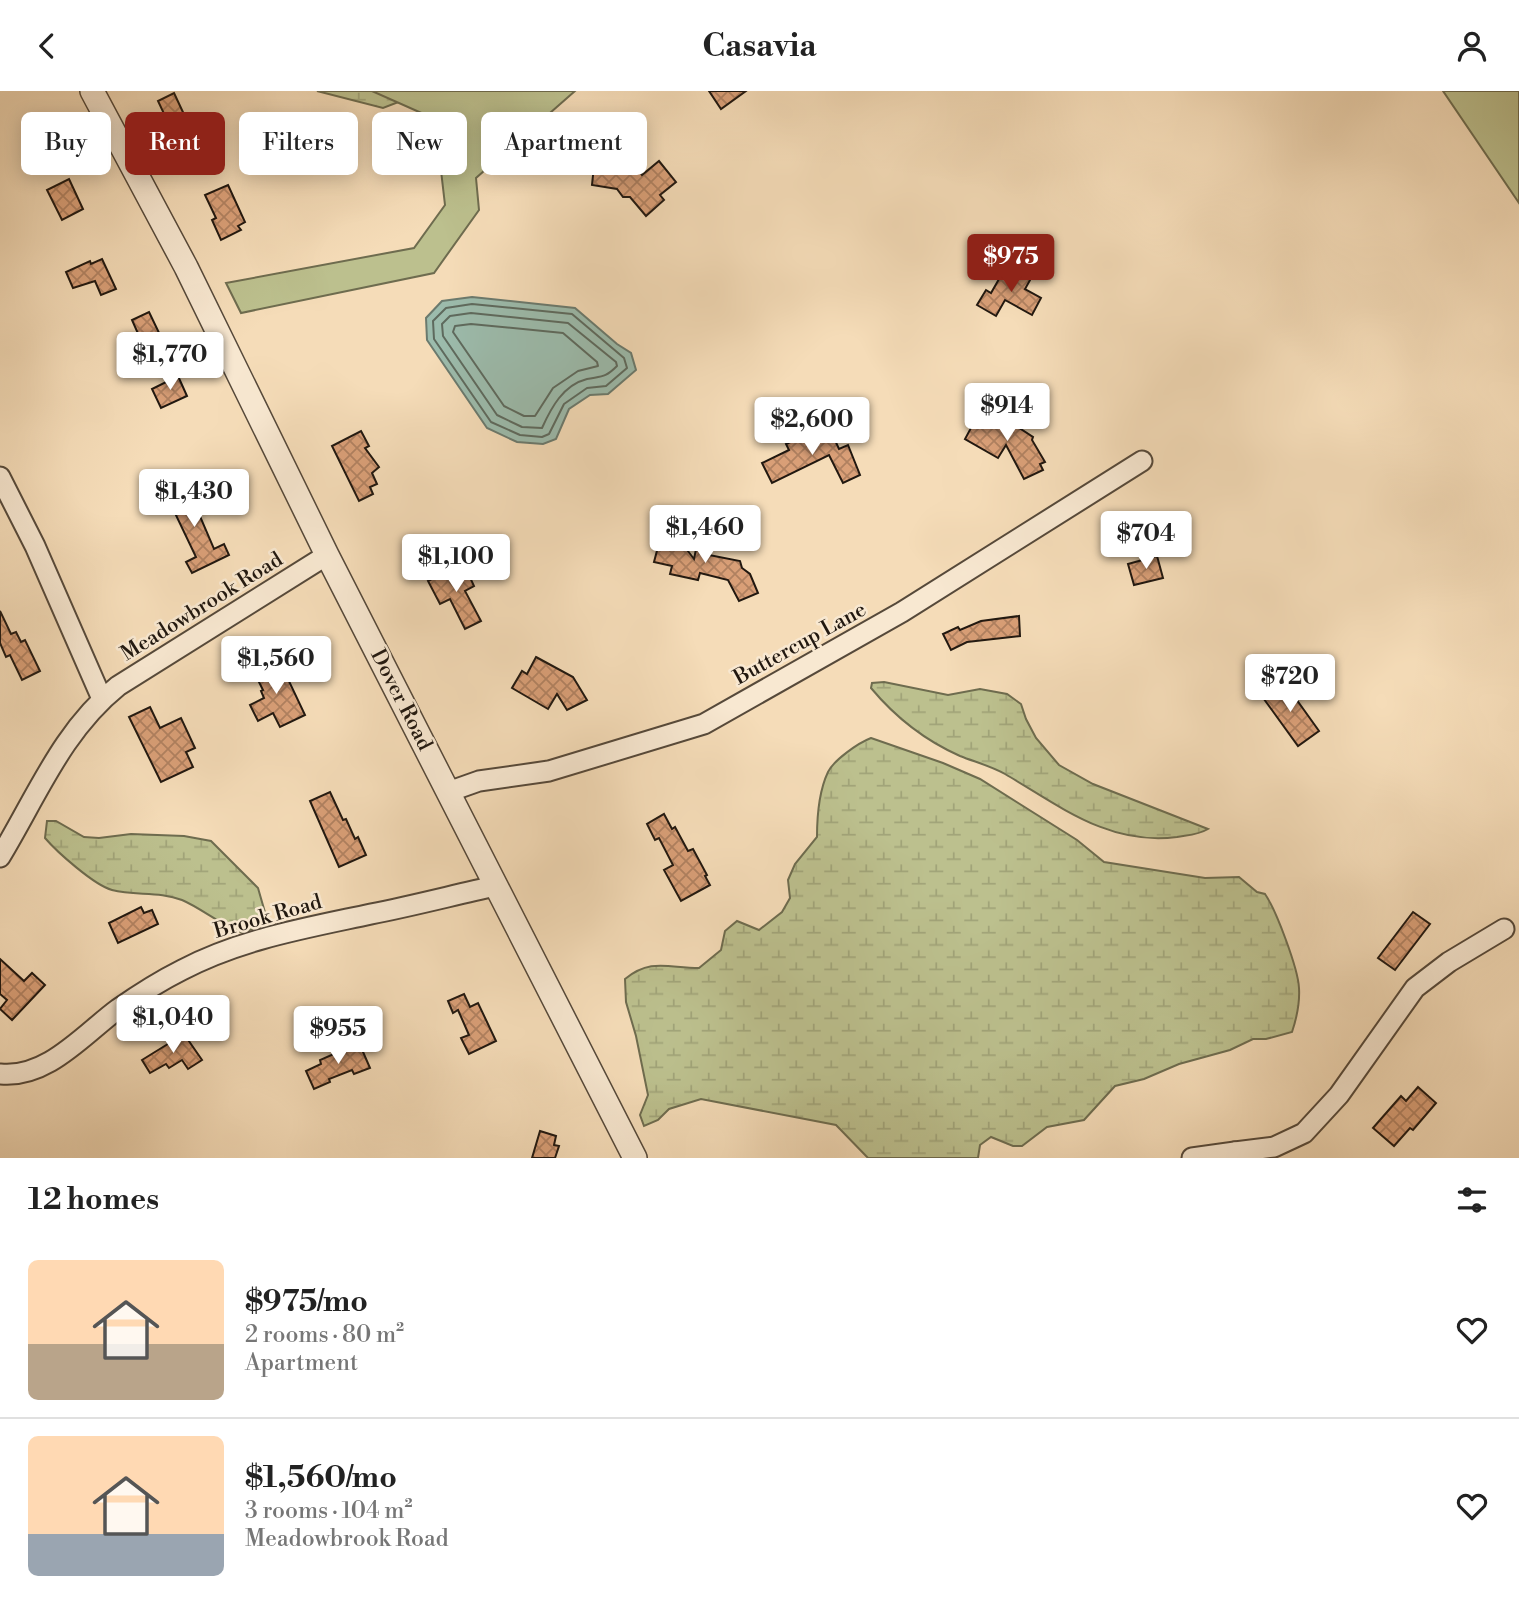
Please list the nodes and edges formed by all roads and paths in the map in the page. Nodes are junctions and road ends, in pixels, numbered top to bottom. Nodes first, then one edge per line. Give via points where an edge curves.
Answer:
1 (92, 91) edge
2 (1142, 461) dead end
3 (0, 477) edge
4 (327, 555) junction
5 (102, 699) junction
6 (448, 792) junction
7 (0, 857) edge
8 (495, 886) junction
9 (1503, 929) dead end
10 (0, 1073) edge
11 (1239, 1155) edge
12 (635, 1158) edge
13 (1192, 1158) edge

1 - 4 street, Dover Road via 186,267
2 - 6 street, Buttercup Lane via 902,612 704,724 549,771 479,781
3 - 5 street
4 - 5 street, Meadowbrook Road
4 - 6 street, Dover Road
5 - 7 street, Meadowbrook Road via 81,721 47,773
6 - 8 street, Dover Road
8 - 10 street, Brook Road via 233,947 182,970 120,1007 47,1063 21,1073
8 - 12 street, Dover Road
9 - 11 street via 1415,988 1339,1095 1304,1133 1274,1147
11 - 13 street

